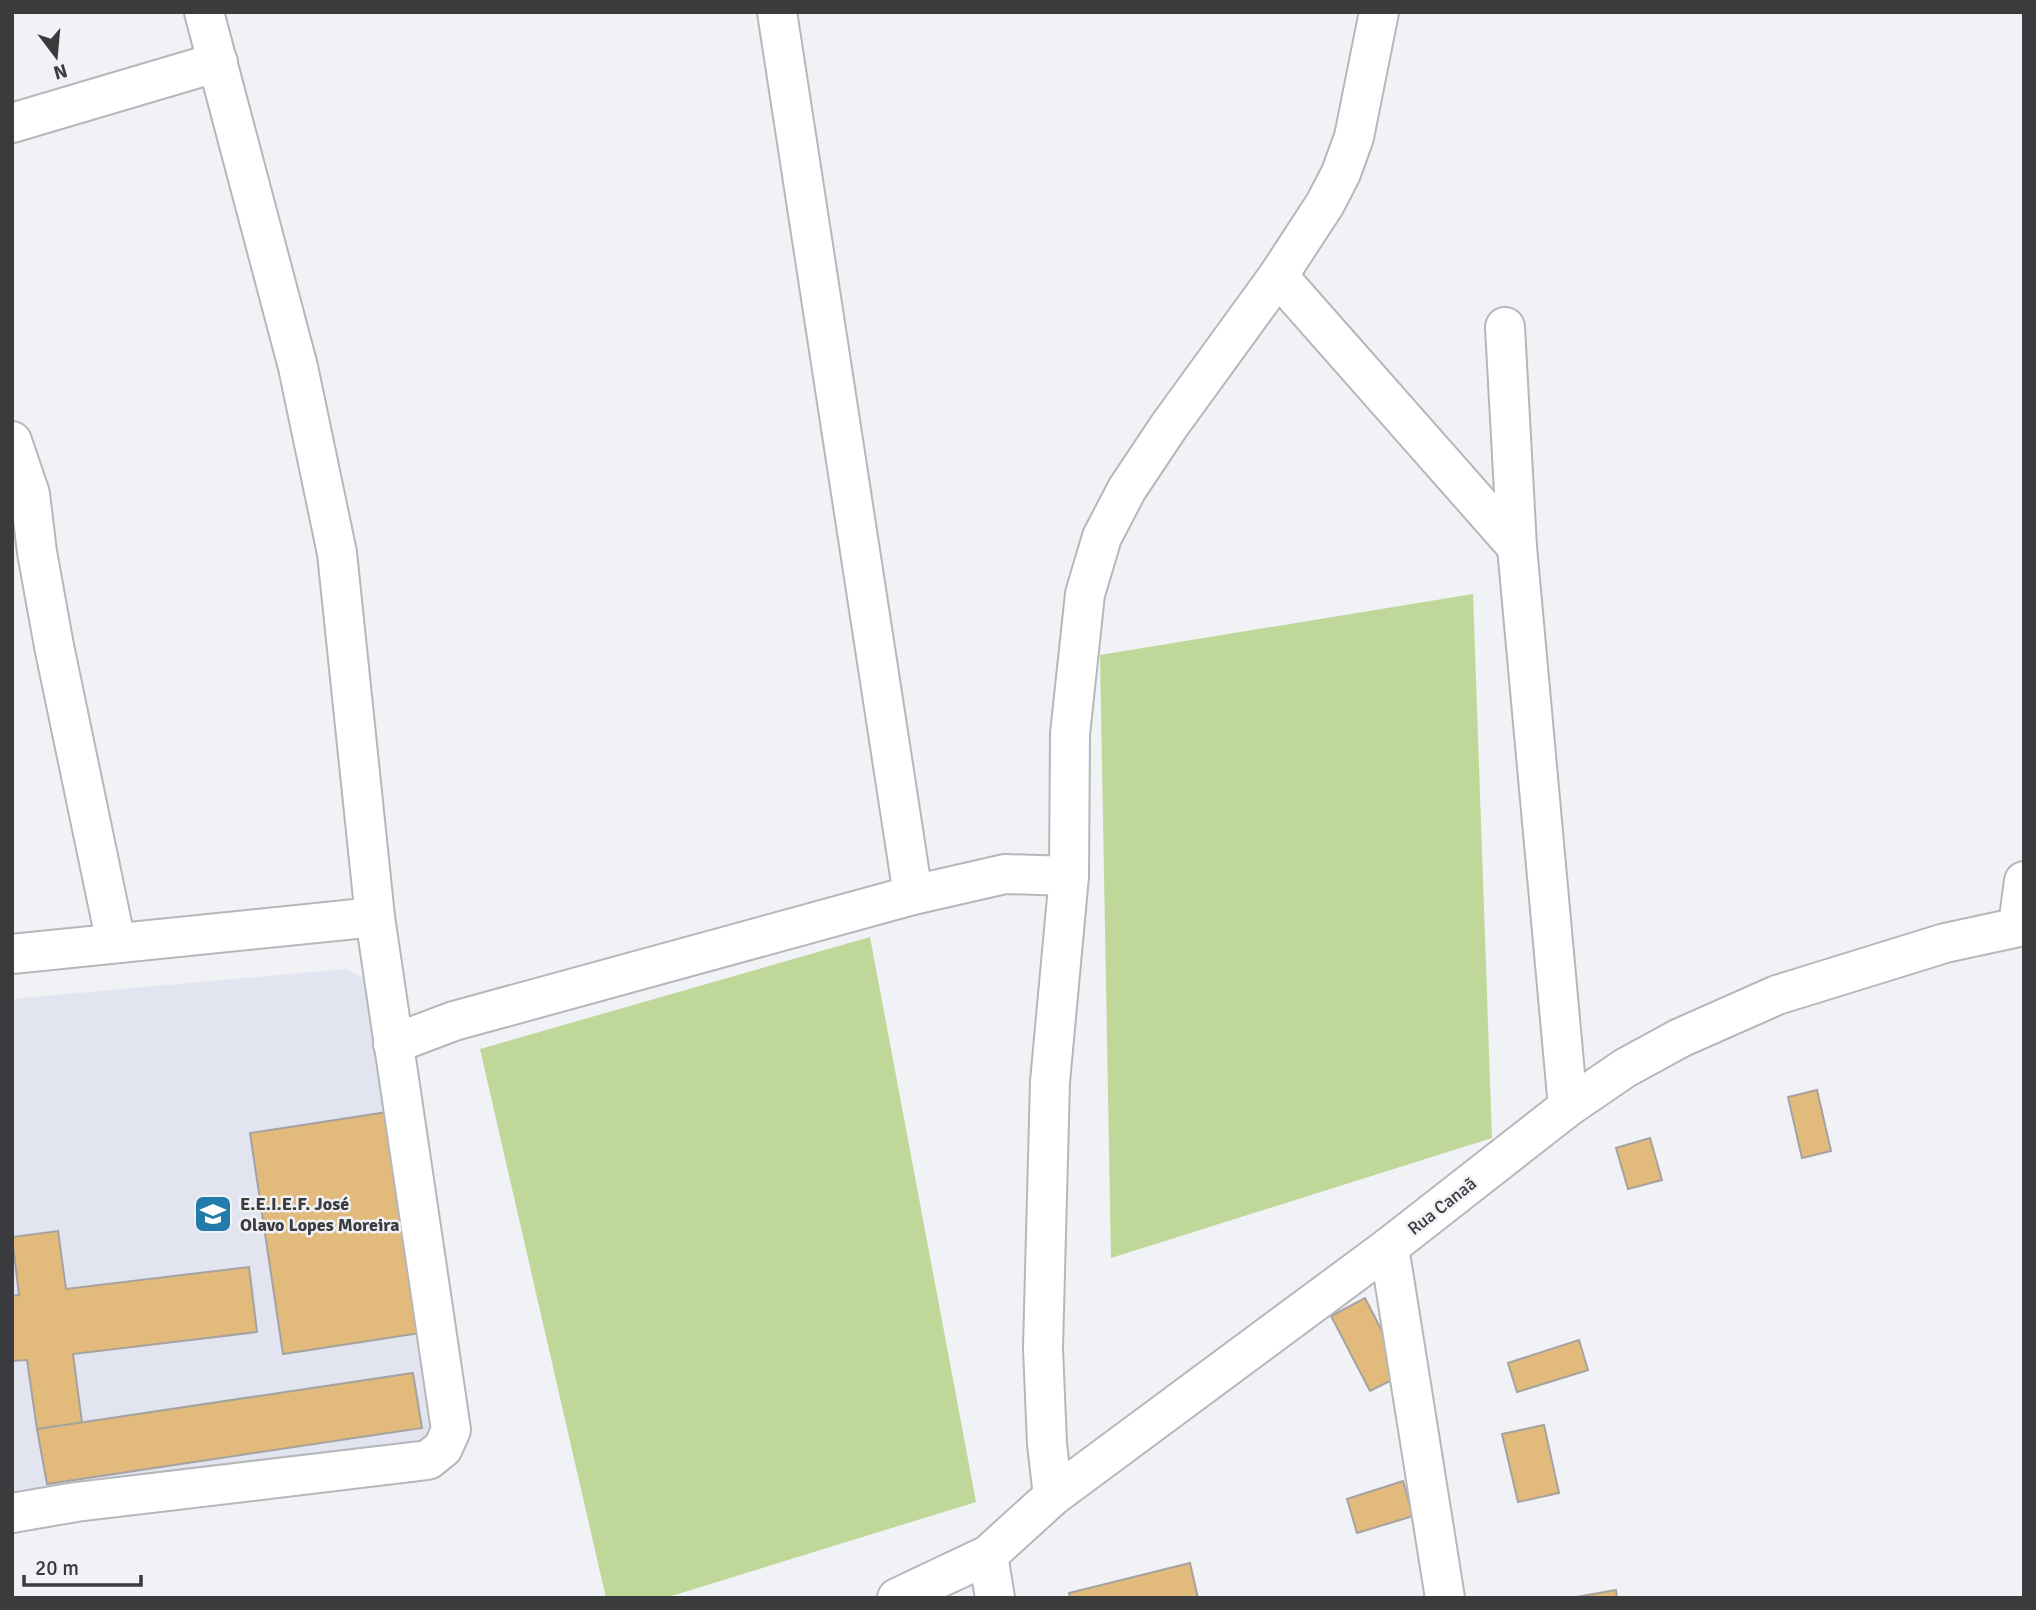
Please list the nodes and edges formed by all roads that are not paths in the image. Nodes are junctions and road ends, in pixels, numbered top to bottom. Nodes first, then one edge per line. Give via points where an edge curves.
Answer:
1 (204, 12) edge
2 (777, 12) edge
3 (1379, 12) edge
4 (218, 62) junction
5 (12, 123) edge
6 (1278, 276) junction
7 (1505, 327) dead end
8 (12, 441) edge
9 (21, 496) edge
10 (1517, 547) junction
11 (1069, 876) junction
12 (2024, 881) edge
13 (913, 895) junction
14 (375, 916) junction
15 (2021, 926) edge
16 (116, 943) junction
17 (12, 954) edge
18 (393, 1044) junction
19 (1568, 1107) junction
20 (1389, 1247) junction
21 (1053, 1496) junction
22 (12, 1513) edge
23 (988, 1555) junction
24 (897, 1598) edge
25 (995, 1598) edge
26 (1445, 1598) edge

1 - 4 street
2 - 13 street
3 - 6 street via 1354,137 1341,173
4 - 5 street
4 - 14 street via 298,367 329,509 343,597
6 - 10 street
6 - 11 street via 1169,426 1102,537 1084,594 1070,734
7 - 10 street
8 - 9 street
9 - 16 street via 37,552
10 - 19 street
11 - 13 street via 1006,874
11 - 21 street via 1050,1082 1043,1321
12 - 15 street
13 - 18 street via 454,1021
14 - 16 street
14 - 18 street
15 - 19 street, Rua Canaã via 1945,943 1765,1001 1680,1038
16 - 17 street
18 - 22 street via 451,1430 443,1448 428,1461
19 - 20 street, Rua Canaã
20 - 21 street, Rua Canaã
20 - 26 street
21 - 23 street, Rua Canaã
23 - 24 street, Rua Canaã
23 - 25 street

